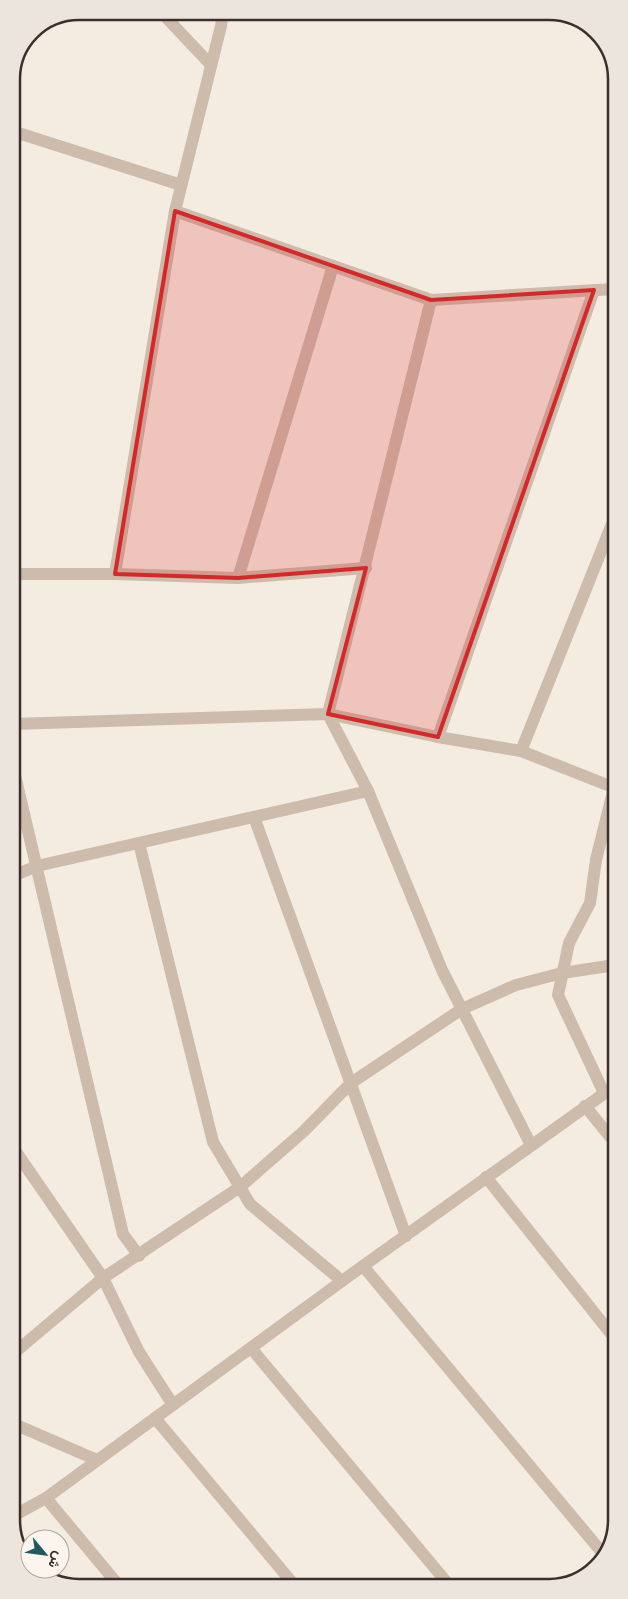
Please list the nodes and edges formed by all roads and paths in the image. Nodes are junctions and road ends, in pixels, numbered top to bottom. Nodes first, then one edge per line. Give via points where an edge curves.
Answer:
1 (168, 20) edge
2 (221, 20) edge
3 (211, 65) junction
4 (20, 133) edge
5 (181, 185) junction
6 (175, 211) junction
7 (333, 266) junction
8 (608, 289) edge
9 (594, 290) junction
10 (431, 300) junction
11 (608, 534) edge
12 (366, 568) junction
13 (20, 574) edge
14 (115, 574) junction
15 (238, 578) junction
16 (328, 714) junction
17 (20, 724) edge
18 (438, 737) junction
19 (521, 751) junction
20 (608, 785) edge
21 (368, 791) junction
22 (20, 796) edge
23 (608, 811) edge
24 (254, 817) junction
25 (139, 843) junction
26 (37, 866) junction
27 (20, 873) edge
28 (608, 965) edge
29 (562, 973) junction
30 (462, 1009) junction
31 (351, 1083) junction
32 (608, 1090) edge
33 (604, 1093) junction
34 (585, 1106) junction
35 (608, 1134) edge
36 (531, 1145) junction
37 (20, 1158) edge
38 (486, 1178) junction
39 (240, 1187) junction
40 (406, 1236) junction
41 (139, 1256) junction
42 (364, 1266) junction
43 (103, 1278) junction
44 (342, 1282) junction
45 (608, 1330) edge
46 (251, 1348) junction
47 (20, 1349) edge
48 (173, 1405) junction
49 (155, 1418) junction
50 (20, 1427) edge
51 (97, 1460) junction
52 (46, 1498) junction
53 (20, 1512) edge
54 (600, 1550) edge
55 (113, 1579) edge
56 (290, 1579) edge
57 (444, 1579) edge

1 - 3 street
2 - 3 street
3 - 5 street
4 - 5 street
5 - 6 street
6 - 7 street
6 - 14 street
7 - 10 street
7 - 15 street
8 - 9 street
9 - 10 street
9 - 18 street
10 - 12 street
11 - 19 street
12 - 15 street
12 - 16 street
13 - 14 street
14 - 15 street
16 - 17 street
16 - 18 street
16 - 21 street
18 - 19 street
19 - 20 street
21 - 24 street
21 - 30 street via 442,970
22 - 26 street
23 - 29 street via 590,903 569,943
24 - 25 street
24 - 31 street
25 - 26 street
25 - 39 street via 214,1142
26 - 27 street
26 - 41 street via 123,1234
28 - 29 street
29 - 30 street via 516,985
29 - 33 street via 558,995
30 - 31 street
30 - 36 street
31 - 39 street via 304,1131
31 - 40 street
32 - 33 street
33 - 34 street
34 - 35 street
34 - 36 street
36 - 38 street
37 - 43 street
38 - 40 street
38 - 45 street
39 - 41 street
39 - 44 street via 250,1204
40 - 42 street
41 - 43 street
42 - 44 street
42 - 54 street
43 - 47 street
43 - 48 street via 139,1352
44 - 46 street
46 - 48 street
46 - 57 street
48 - 49 street
49 - 51 street
49 - 56 street
50 - 51 street
51 - 52 street
52 - 53 street
52 - 55 street

